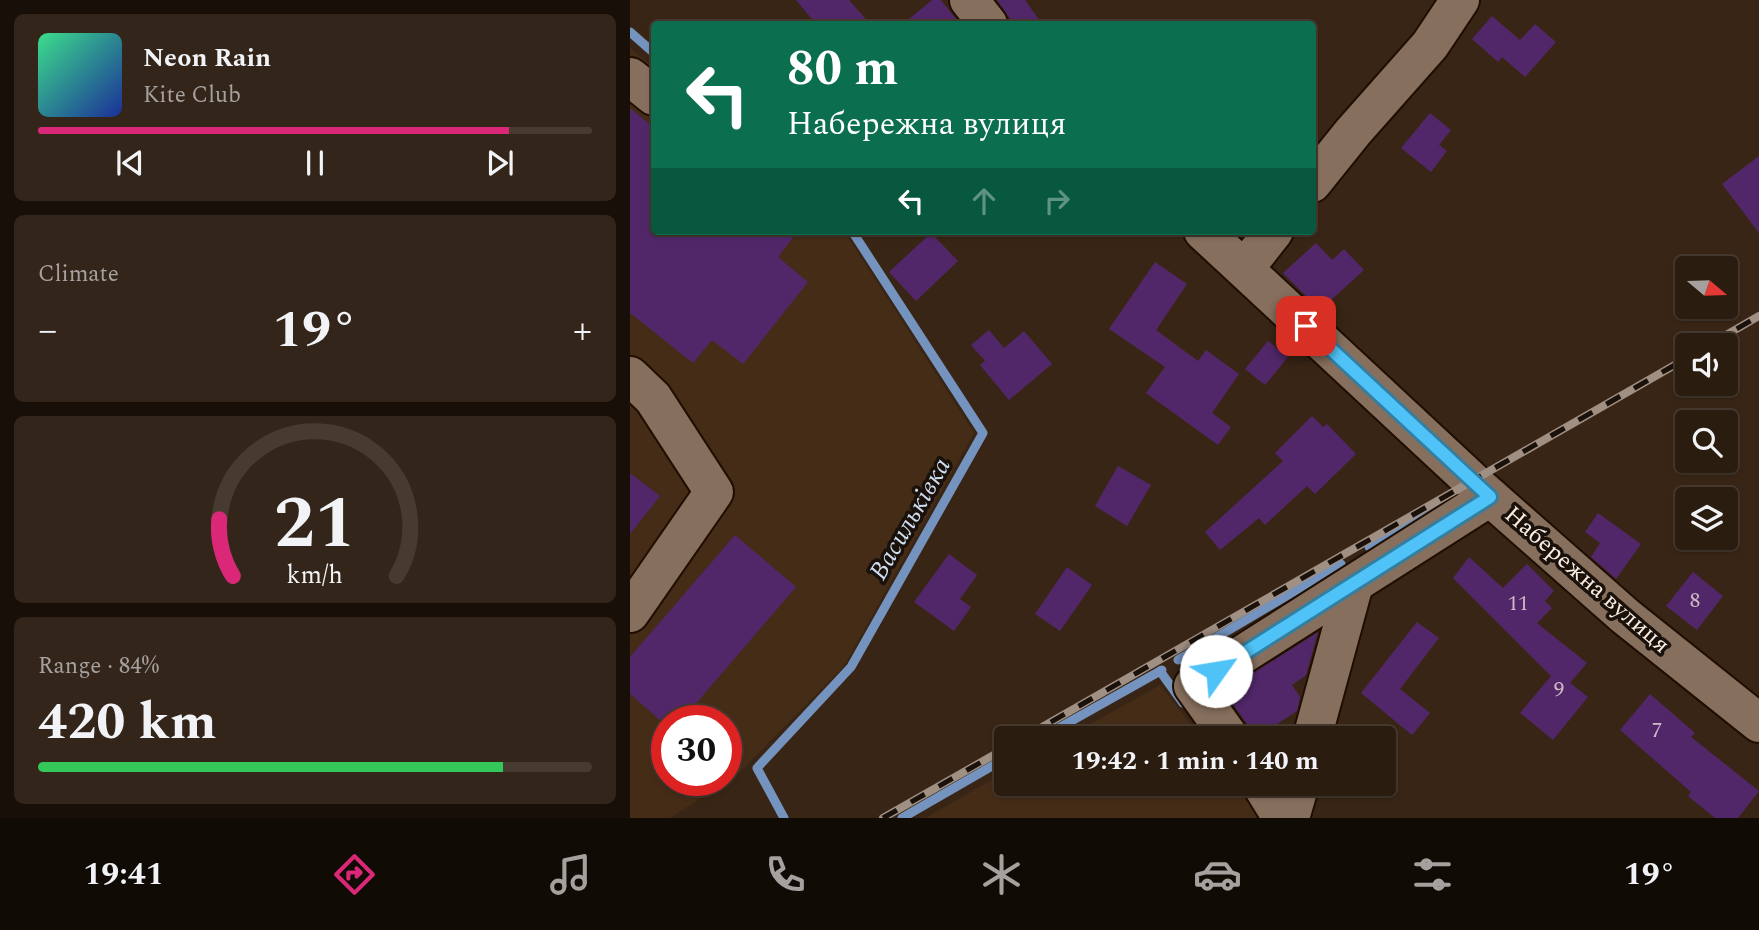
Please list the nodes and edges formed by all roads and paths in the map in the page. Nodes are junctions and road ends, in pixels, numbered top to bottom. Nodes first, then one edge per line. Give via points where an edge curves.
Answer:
1 (969, 0) edge
2 (1460, 0) edge
3 (986, 21) edge
4 (630, 77) edge
5 (651, 94) edge
6 (1316, 178) edge
7 (1208, 235) edge
8 (1271, 235) edge
9 (1245, 268) junction
10 (630, 376) edge
11 (1490, 497) junction
12 (1354, 584) junction
13 (630, 614) edge
14 (1759, 723) edge
15 (1221, 726) edge
16 (1315, 726) edge
17 (1268, 796) edge
18 (1296, 796) edge
19 (1282, 818) edge
20 (1290, 818) edge

1 - 3 street
2 - 6 street via 1430,46
4 - 5 street
7 - 9 street, Набережна вулиця
8 - 9 street
9 - 11 street, Набережна вулиця
10 - 13 street via 653,398 714,492
11 - 12 street
11 - 14 street, Набережна вулиця via 1625,616
12 - 15 street via 1193,686
12 - 16 street
17 - 19 street
18 - 20 street

